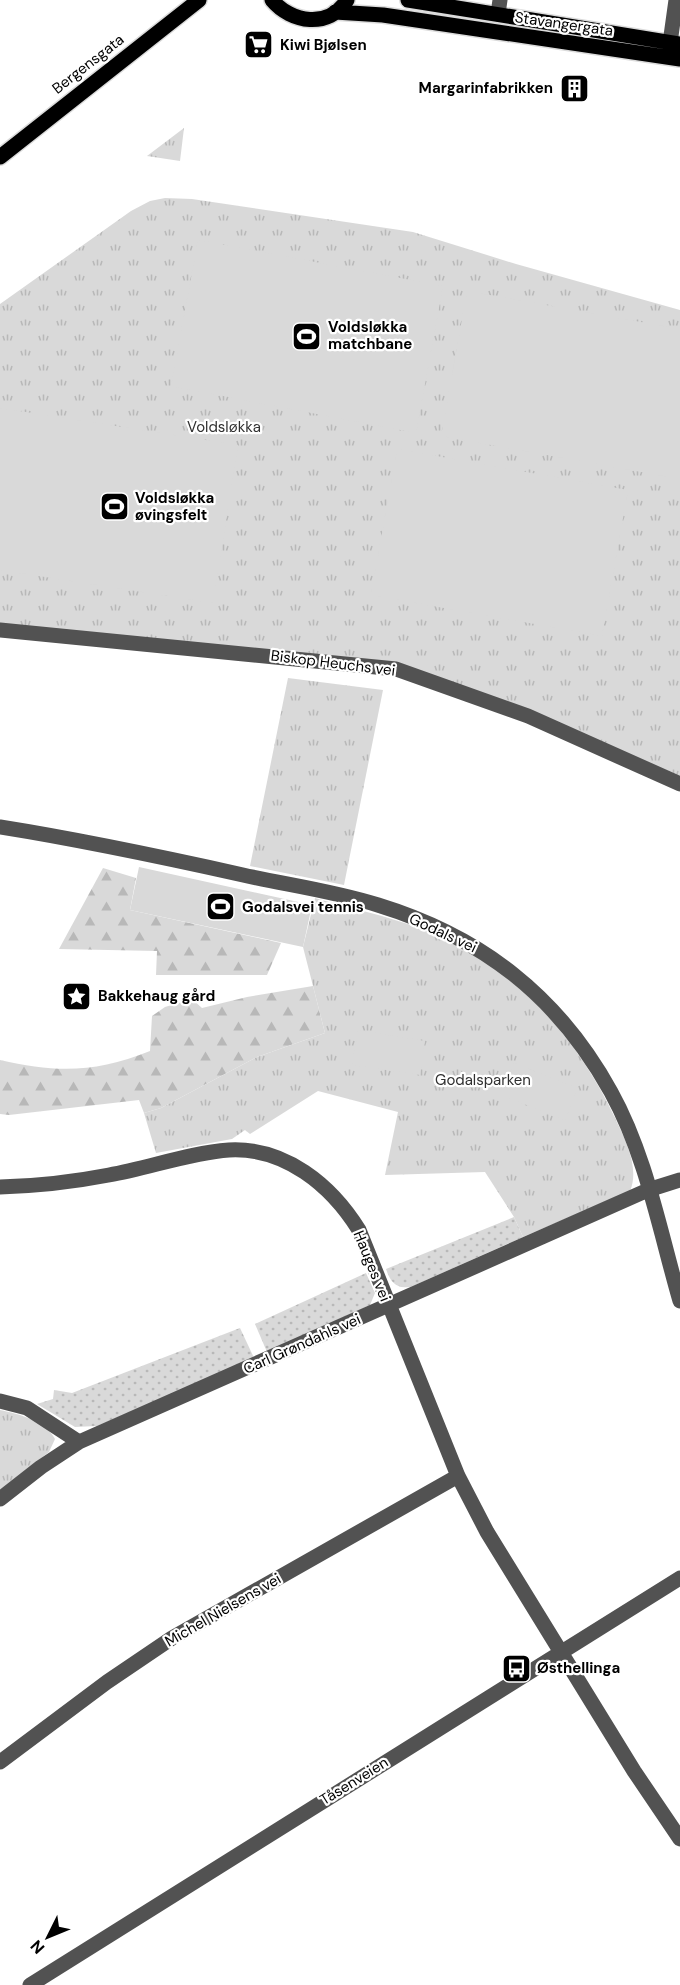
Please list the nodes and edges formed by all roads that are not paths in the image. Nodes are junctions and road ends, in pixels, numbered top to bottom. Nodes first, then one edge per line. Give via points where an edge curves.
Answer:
1 (200, 0) edge
2 (272, 0) edge
3 (347, 0) edge
4 (408, 0) edge
5 (676, 0) edge
6 (499, 7) edge
7 (335, 12) junction
8 (675, 43) edge
9 (680, 59) edge
10 (0, 156) edge
11 (0, 630) edge
12 (680, 784) edge
13 (0, 827) edge
14 (680, 1180) edge
15 (0, 1187) edge
16 (648, 1190) junction
17 (680, 1301) edge
18 (389, 1306) junction
19 (0, 1401) edge
20 (79, 1442) junction
21 (458, 1476) junction
22 (0, 1499) edge
23 (680, 1578) edge
24 (562, 1652) junction
25 (0, 1762) edge
26 (680, 1839) edge
27 (30, 1985) edge

1 - 10 main road, Bergensgata
2 - 7 main road via 299,19 322,19
3 - 7 main road
4 - 6 main road, Stavangergata
5 - 8 street
6 - 8 main road, Stavangergata
7 - 9 main road, Stavangergata via 383,15
11 - 12 street, Biskop Heuchs vei via 396,669 528,716
13 - 16 street, Godals vei via 91,842 377,904 478,948 523,979 556,1011 580,1043 611,1093
14 - 16 street, Carl Grøndahls vei
15 - 18 street, Hauges vei via 109,1175 231,1150 272,1156 321,1183 344,1206 359,1230
16 - 17 street, Godals vei
16 - 18 street, Carl Grøndahls vei
18 - 20 street, Carl Grøndahls vei
18 - 21 street, Hauges vei
19 - 20 street via 27,1408
20 - 22 street, Carl Grøndahls vei
21 - 24 street, Hauges vei via 487,1532
21 - 25 street, Michel Nielsens vei via 172,1638
23 - 24 street, Tåsenveien
24 - 26 street
24 - 27 street, Tåsenveien

